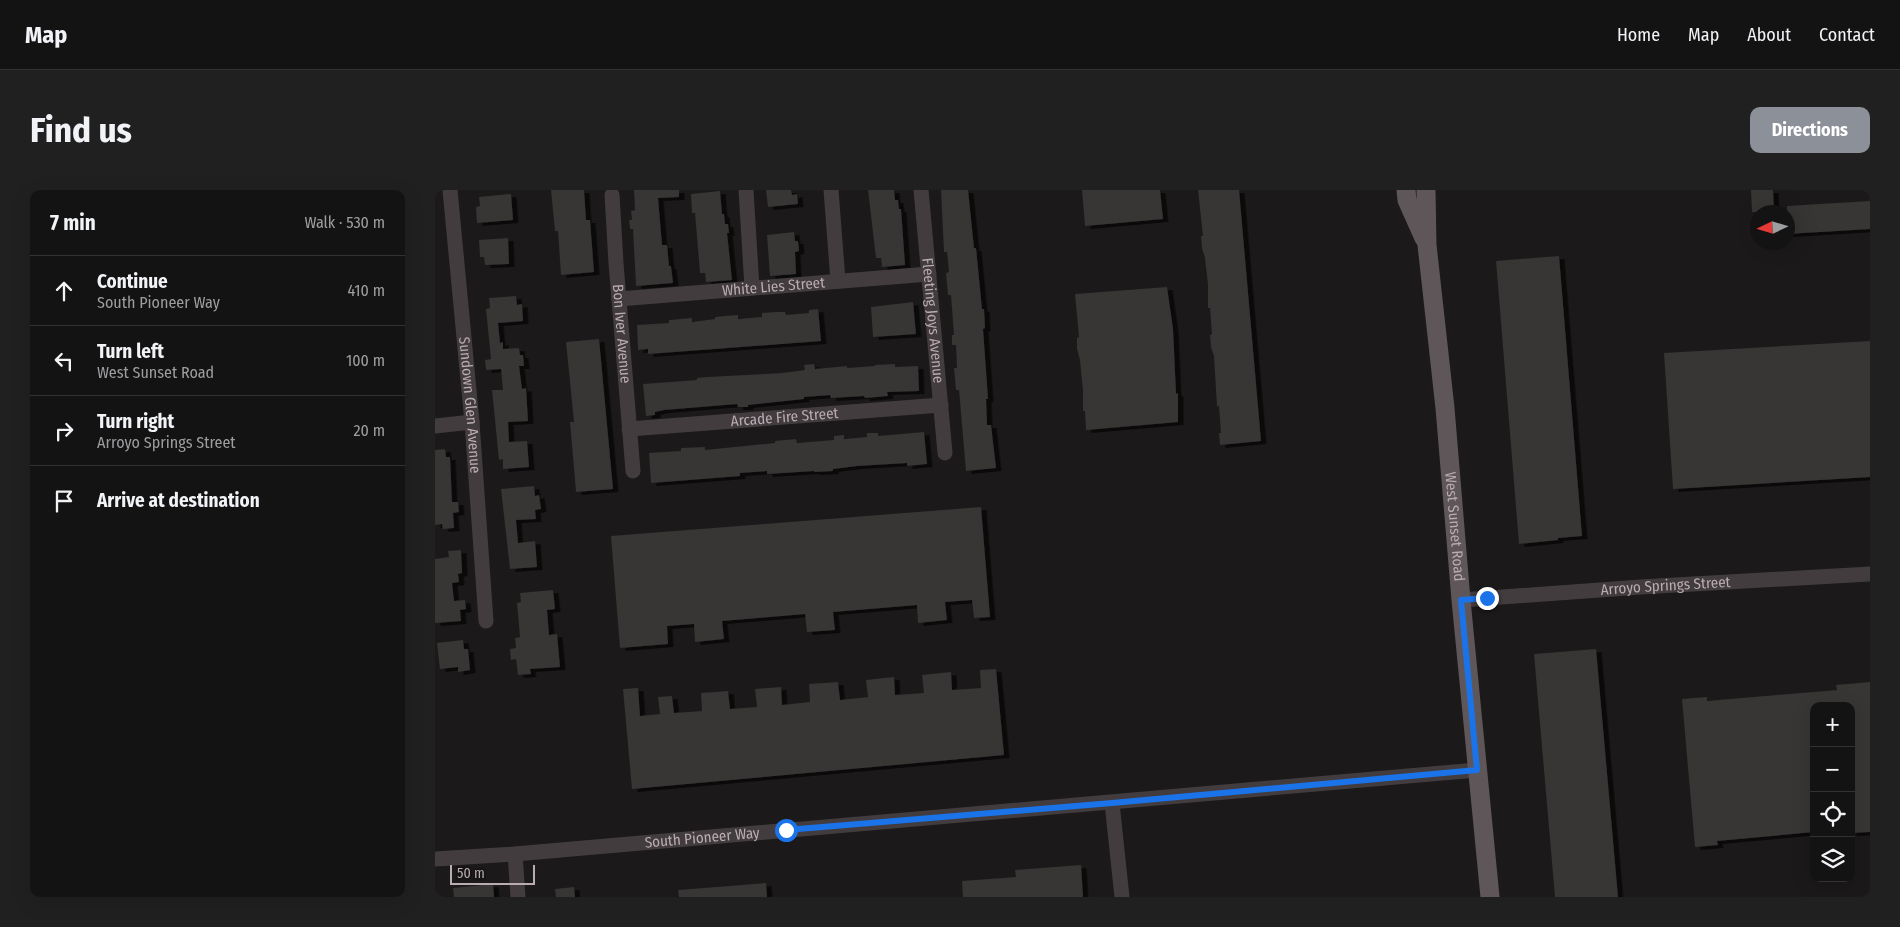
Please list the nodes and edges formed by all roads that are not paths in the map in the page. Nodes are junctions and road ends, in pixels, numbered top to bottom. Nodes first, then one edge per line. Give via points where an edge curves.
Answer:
1 (450, 190) edge
2 (746, 190) edge
3 (831, 190) edge
4 (921, 190) edge
5 (1406, 190) edge
6 (1426, 190) edge
7 (612, 195) dead end
8 (1427, 245) junction
9 (929, 274) junction
10 (838, 282) junction
11 (752, 288) junction
12 (619, 299) junction
13 (941, 405) junction
14 (472, 422) junction
15 (435, 426) edge
16 (629, 429) junction
17 (945, 452) dead end
18 (633, 471) dead end
19 (1870, 574) edge
20 (1461, 600) junction
21 (486, 621) dead end
22 (1477, 770) junction
23 (1112, 803) junction
24 (515, 854) junction
25 (435, 859) edge
26 (518, 897) edge
27 (1122, 897) edge
28 (1490, 897) edge

1 - 14 street, Sundown Glen Avenue
2 - 11 street
3 - 10 street
4 - 9 street, Fleeting Joys Avenue
5 - 8 main road, West Sunset Road via 1407,200
6 - 8 main road, West Sunset Road
7 - 12 street, Bon Iver Avenue
8 - 20 main road, West Sunset Road
9 - 10 street, White Lies Street
9 - 13 street, Fleeting Joys Avenue
10 - 11 street, White Lies Street
11 - 12 street, White Lies Street
12 - 16 street, Bon Iver Avenue
13 - 16 street, Arcade Fire Street
13 - 17 street, Fleeting Joys Avenue
14 - 15 street
14 - 21 street, Sundown Glen Avenue
16 - 18 street, Bon Iver Avenue
19 - 20 street, Arroyo Springs Street
20 - 22 main road, West Sunset Road
22 - 23 street, South Pioneer Way
22 - 28 main road, West Sunset Road
23 - 24 street, South Pioneer Way
23 - 27 street
24 - 25 street, South Pioneer Way
24 - 26 street

